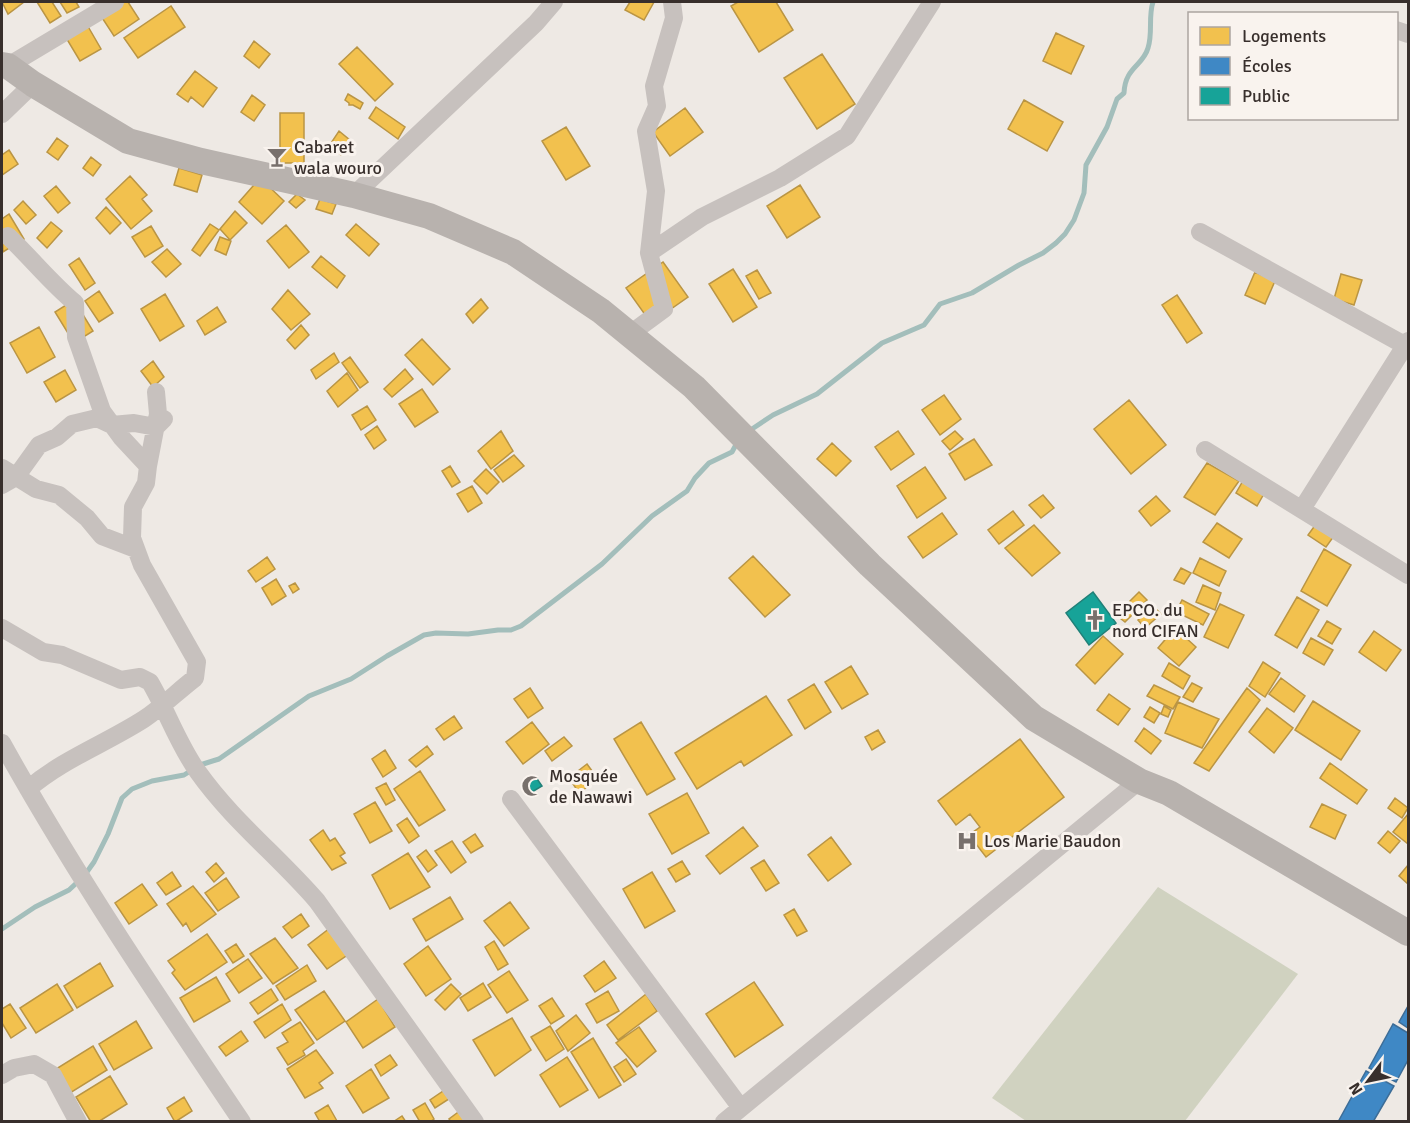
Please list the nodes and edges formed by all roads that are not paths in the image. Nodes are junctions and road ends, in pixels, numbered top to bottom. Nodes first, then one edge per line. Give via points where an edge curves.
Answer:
1 (115, 2) edge
2 (554, 2) edge
3 (672, 2) edge
4 (932, 2) edge
5 (5, 65) edge
6 (33, 84) junction
7 (2, 114) edge
8 (354, 195) junction
9 (1200, 232) dead end
10 (8, 236) dead end
11 (649, 253) junction
12 (630, 334) junction
13 (1408, 344) edge
14 (156, 392) dead end
15 (160, 423) junction
16 (112, 425) junction
17 (1205, 450) dead end
18 (148, 466) junction
19 (6, 476) edge
20 (1302, 509) junction
21 (136, 549) junction
22 (1408, 575) edge
23 (2, 628) edge
24 (163, 703) junction
25 (2, 743) edge
26 (1139, 781) junction
27 (28, 789) junction
28 (511, 799) dead end
29 (1408, 933) edge
30 (2, 1075) edge
31 (741, 1108) junction
32 (78, 1122) edge
33 (242, 1122) edge
34 (475, 1122) edge
35 (724, 1122) edge

1 - 5 street
2 - 8 street
3 - 11 street via 674,18 654,86 657,106 646,131 656,191
4 - 11 street via 846,136 780,178 702,216
5 - 6 street
6 - 7 street
6 - 8 street via 128,141
8 - 12 street via 429,216 513,252
9 - 13 street
10 - 16 street via 75,303 76,337 102,411
11 - 12 street via 664,309
12 - 26 street via 694,387 870,565 1034,718
13 - 20 street
14 - 15 street
15 - 16 street
15 - 18 street
16 - 18 street
16 - 19 street via 97,418 72,424 39,445
17 - 20 street
18 - 21 street via 146,483 133,507 132,538
19 - 21 street via 59,495 102,536
20 - 22 street
21 - 24 street via 198,662 195,678
23 - 24 street via 43,652 62,655 121,680 140,677 150,682
24 - 27 street
24 - 34 street via 194,766 233,817 317,901
25 - 27 street
26 - 29 street via 1168,793
26 - 31 street
27 - 33 street via 118,938
28 - 31 street
30 - 32 street via 34,1064 52,1075
31 - 35 street

